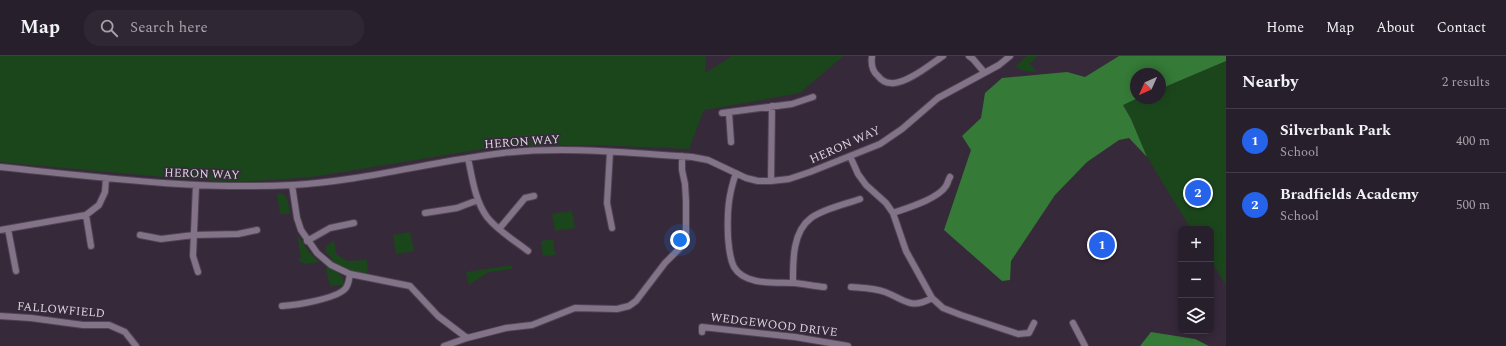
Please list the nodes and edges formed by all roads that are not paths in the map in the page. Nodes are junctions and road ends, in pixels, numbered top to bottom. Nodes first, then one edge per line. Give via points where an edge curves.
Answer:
1 (872, 56) edge
2 (943, 56) edge
3 (969, 56) edge
4 (1010, 56) edge
5 (984, 72) junction
6 (813, 97) dead end
7 (772, 106) junction
8 (722, 113) dead end
9 (729, 113) junction
10 (731, 142) dead end
11 (610, 152) junction
12 (682, 156) junction
13 (850, 156) junction
14 (468, 158) junction
15 (0, 167) edge
16 (736, 173) junction
17 (950, 177) dead end
18 (106, 178) junction
19 (771, 181) junction
20 (196, 185) junction
21 (292, 185) junction
22 (534, 196) dead end
23 (860, 199) dead end
24 (478, 200) junction
25 (425, 213) dead end
26 (893, 213) junction
27 (86, 215) junction
28 (354, 223) dead end
29 (8, 228) junction
30 (612, 228) dead end
31 (499, 229) junction
32 (0, 230) edge
33 (257, 230) dead end
34 (140, 236) dead end
35 (194, 236) junction
36 (307, 241) junction
37 (91, 246) dead end
38 (528, 251) dead end
39 (16, 271) dead end
40 (198, 272) dead end
41 (350, 274) junction
42 (793, 283) junction
43 (824, 287) dead end
44 (851, 287) dead end
45 (932, 298) junction
46 (282, 306) dead end
47 (0, 316) edge
48 (1034, 323) dead end
49 (1073, 323) dead end
50 (702, 332) dead end
51 (467, 338) junction
52 (136, 346) edge
53 (444, 346) edge
54 (848, 346) edge
55 (1085, 346) edge

1 - 2 street via 871,61 876,75 892,84 901,82
3 - 5 street
4 - 5 street, HERON WAY
5 - 13 street, HERON WAY via 938,98 902,130 880,144
6 - 7 street via 792,104
7 - 9 street
7 - 19 street
8 - 9 street
9 - 10 street
11 - 12 street, HERON WAY
11 - 14 street, HERON WAY via 536,150
11 - 30 street via 607,203
12 - 16 street, HERON WAY via 708,160
12 - 51 street via 686,184 686,238 641,297 629,306 617,309 575,308 532,325 506,328
13 - 19 street, HERON WAY via 789,179
13 - 26 street via 866,185
14 - 21 street, HERON WAY via 332,182
14 - 24 street
15 - 18 street, HERON WAY
16 - 19 street, HERON WAY via 758,181
16 - 42 street via 730,193 728,222 729,254 734,267 752,279
17 - 26 street via 946,186 938,193
18 - 20 street, HERON WAY
18 - 27 street via 99,205
20 - 21 street, HERON WAY
20 - 35 street
21 - 36 street via 296,218
22 - 31 street via 525,198
23 - 42 street via 812,217 802,227 795,244
24 - 25 street via 457,208
24 - 31 street via 486,216
26 - 45 street via 906,251
27 - 29 street
27 - 37 street
28 - 36 street via 330,228
29 - 32 street
29 - 39 street
31 - 38 street
33 - 35 street via 238,234
34 - 35 street via 161,239
35 - 40 street via 193,256
36 - 41 street via 331,265
41 - 46 street via 347,286 340,293 298,305
41 - 51 street via 410,286 438,316
42 - 43 street
44 - 45 street via 885,292 910,304 922,303
45 - 48 street via 943,308 1018,334 1029,333
47 - 52 street, FALLOWFIELD via 83,325 109,325 125,332
49 - 55 street
50 - 54 street, WEDGEWOOD DRIVE via 702,327 795,337
51 - 53 street

